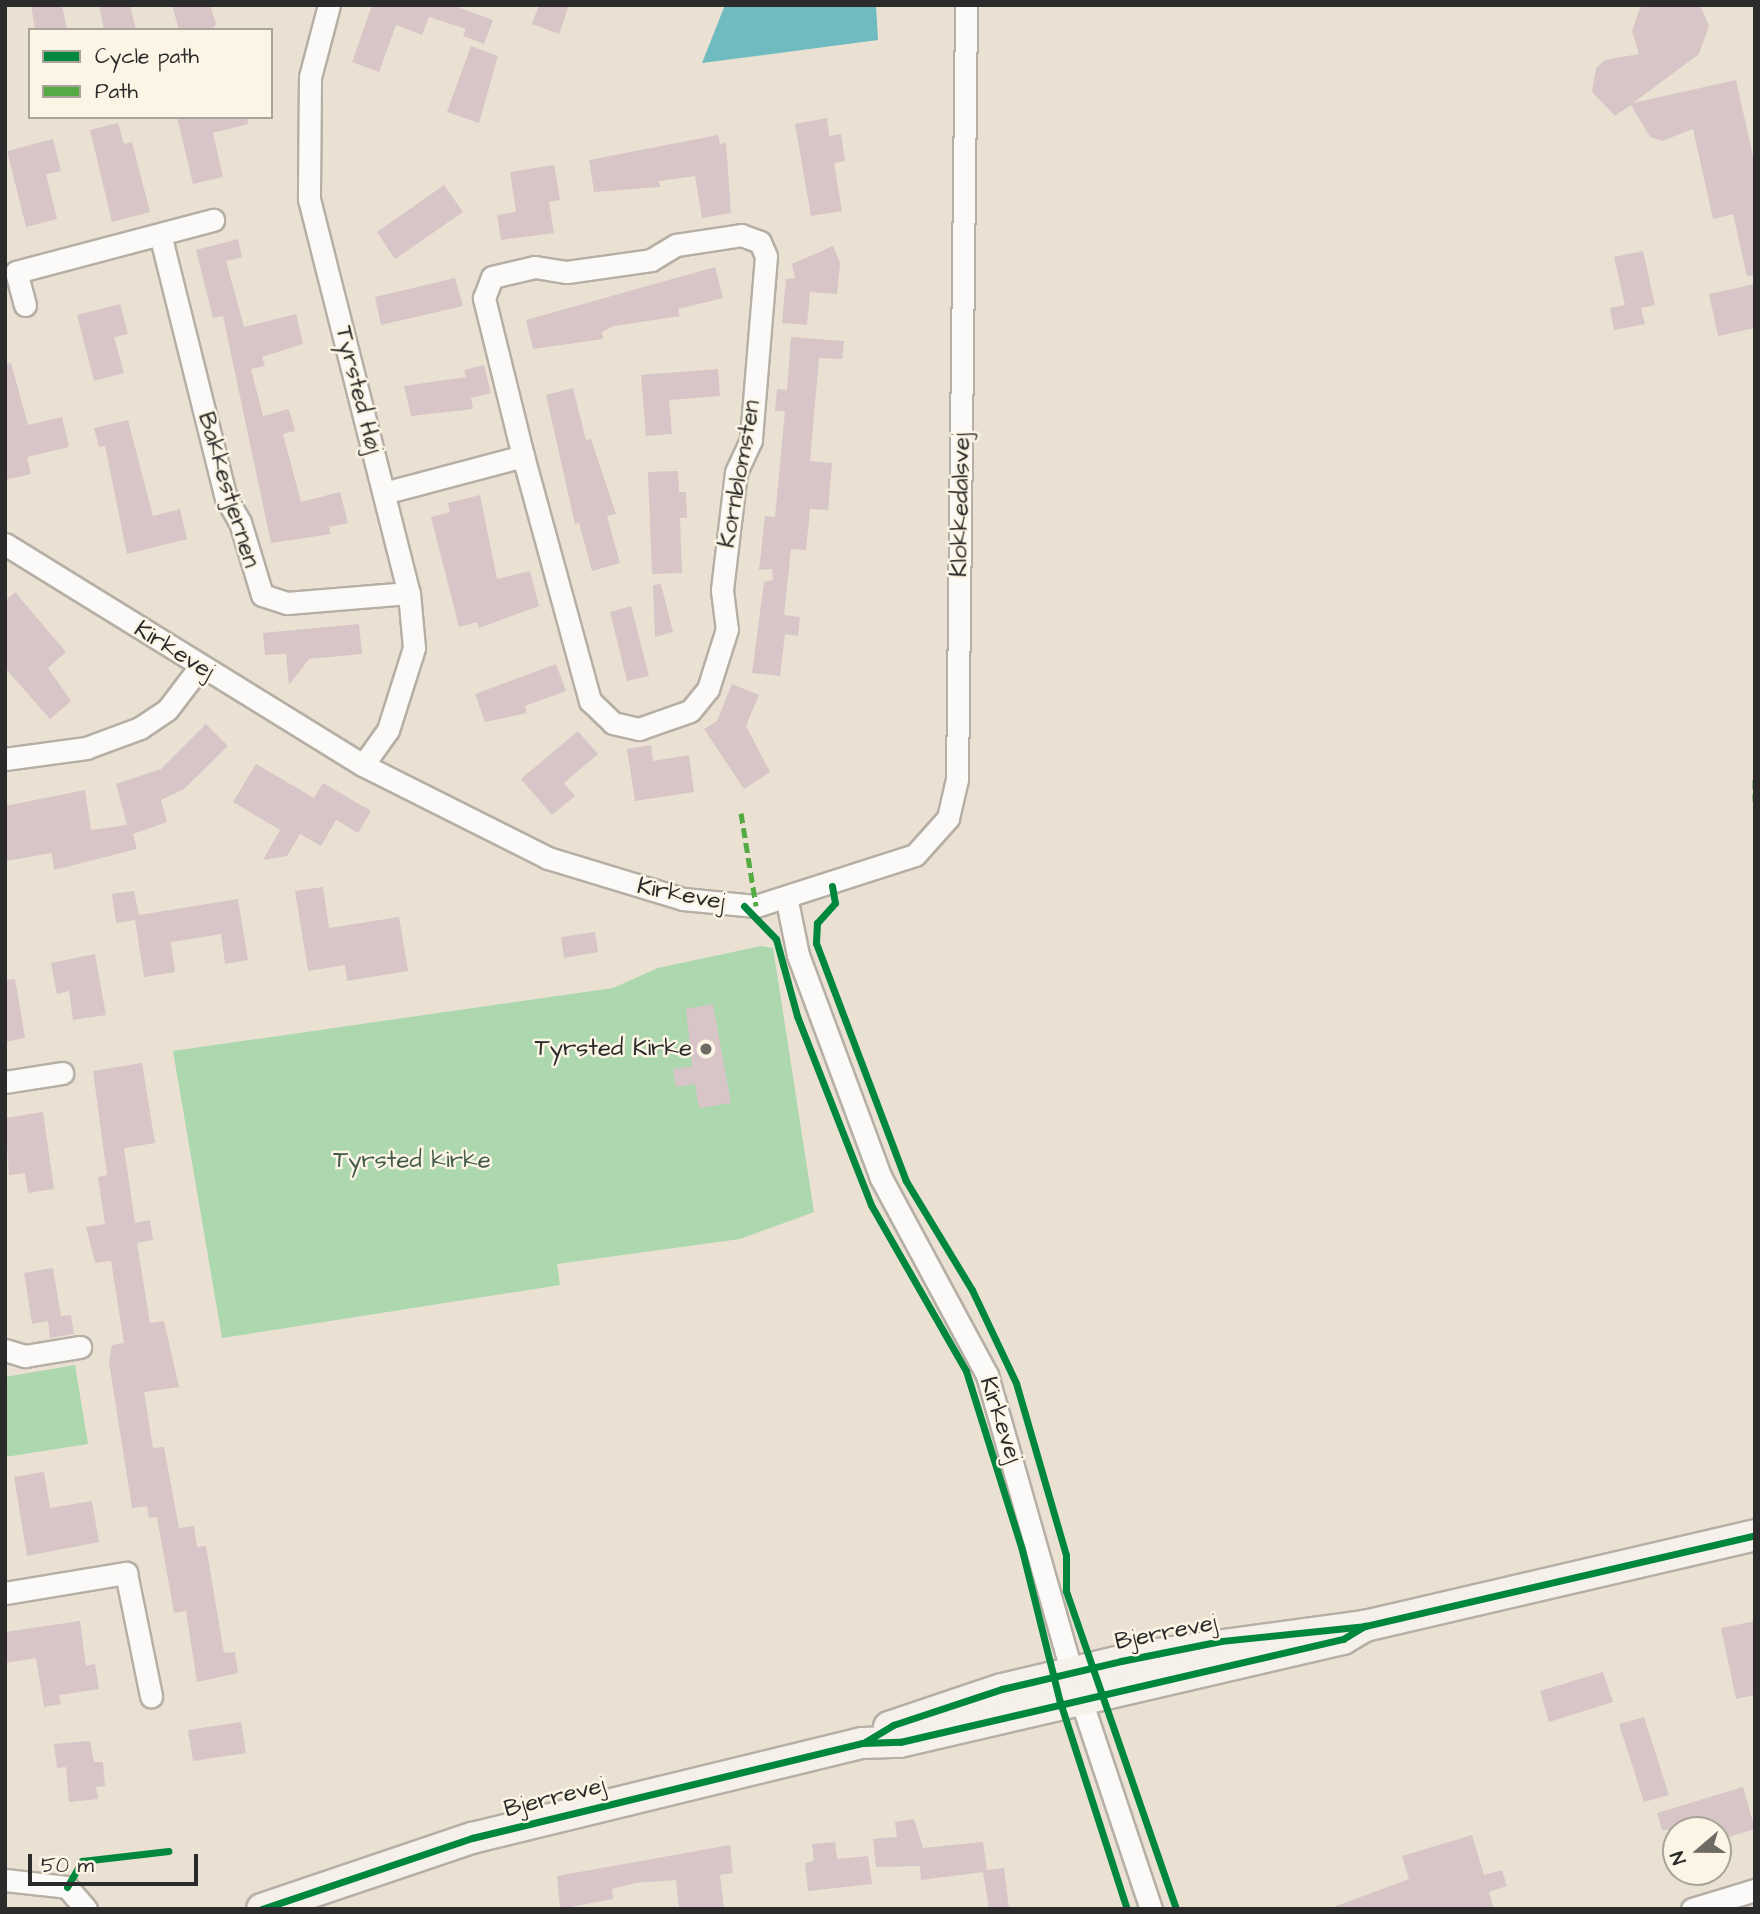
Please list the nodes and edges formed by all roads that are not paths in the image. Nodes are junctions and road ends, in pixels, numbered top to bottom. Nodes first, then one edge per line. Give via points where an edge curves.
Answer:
1 (329, 5) edge
2 (966, 5) edge
3 (213, 220) dead end
4 (161, 238) junction
5 (25, 306) dead end
6 (523, 456) junction
7 (383, 493) junction
8 (5, 544) edge
9 (410, 593) junction
10 (199, 668) junction
11 (5, 760) edge
12 (363, 765) junction
13 (787, 901) junction
14 (62, 1073) dead end
15 (5, 1082) edge
16 (80, 1346) dead end
17 (5, 1350) edge
18 (1755, 1535) edge
19 (5, 1593) edge
20 (1076, 1685) junction
21 (151, 1696) dead end
22 (5, 1880) edge
23 (1755, 1890) edge
24 (86, 1909) edge
25 (262, 1909) edge
26 (1151, 1909) edge
27 (1692, 1909) edge

1 - 7 street, Tyrsted Høj via 310,77 309,199
2 - 13 street, Klokkedalsvej via 957,780 948,818 915,855
3 - 4 street
4 - 5 street via 16,272
4 - 9 street, Bakkestjernen via 226,498 240,522 262,595 287,603
6 - 6 street, Kornblomsten via 484,298 492,277 535,267 568,272 651,260 676,245 741,235 760,242 766,256 751,440 736,472 722,590 727,629 708,689 690,711 639,729 613,723 590,701
6 - 7 street
7 - 9 street, Tyrsted Høj
8 - 10 street, Kirkevej
9 - 12 street, Tyrsted Høj via 414,648 405,691
10 - 11 street via 167,709 140,728 86,748
10 - 12 street, Kirkevej
12 - 13 street, Kirkevej via 475,827 632,886 732,905
13 - 20 street, Kirkevej via 798,956 881,1178 904,1231 951,1302 987,1375
14 - 15 street
16 - 17 street via 25,1356
18 - 20 street, Bjerrevej via 1365,1626 1221,1641
19 - 21 street via 126,1573
20 - 25 street, Bjerrevej via 900,1742 862,1744 472,1838
20 - 26 street, Kirkevej
22 - 24 street via 67,1887
23 - 27 street

